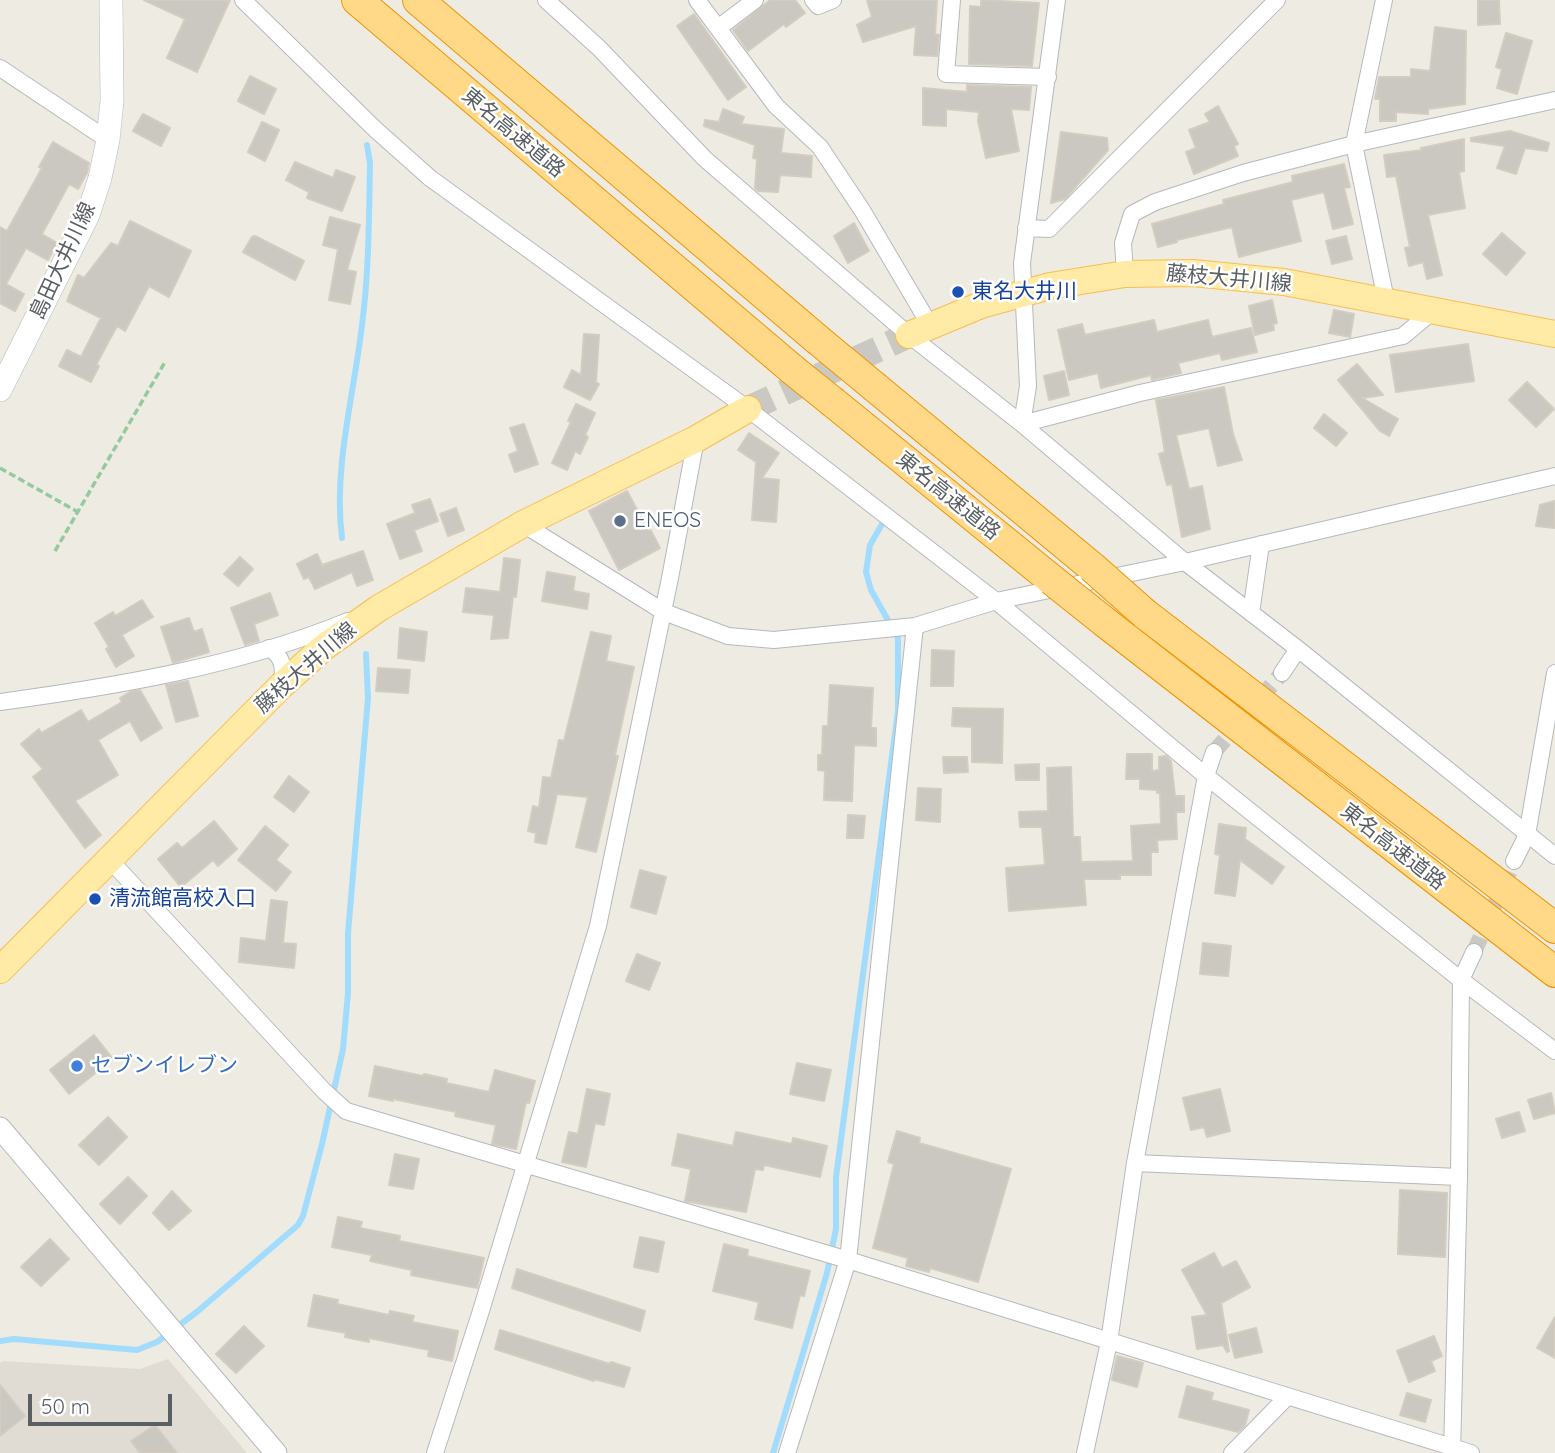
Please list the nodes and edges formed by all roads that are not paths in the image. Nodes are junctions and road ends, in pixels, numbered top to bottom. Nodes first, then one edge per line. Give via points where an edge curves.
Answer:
1 (111, 0) edge
2 (243, 0) edge
3 (357, 0) edge
4 (418, 0) edge
5 (546, 0) edge
6 (572, 0) edge
7 (697, 0) edge
8 (755, 0) edge
9 (813, 0) edge
10 (833, 0) edge
11 (952, 0) edge
12 (1057, 0) edge
13 (1277, 0) edge
14 (1384, 0) edge
15 (563, 15) junction
16 (718, 28) junction
17 (0, 68) edge
18 (1048, 77) junction
19 (1555, 100) edge
20 (108, 140) junction
21 (1354, 144) junction
22 (1026, 228) junction
23 (1125, 274) junction
24 (1025, 291) junction
25 (1386, 300) junction
26 (1434, 310) junction
27 (920, 331) junction
28 (1555, 334) edge
29 (0, 390) edge
30 (748, 409) junction
31 (1022, 424) junction
32 (696, 439) junction
33 (1555, 476) edge
34 (523, 524) junction
35 (1261, 544) junction
36 (1185, 562) junction
37 (996, 601) junction
38 (379, 608) junction
39 (664, 612) junction
40 (1251, 613) junction
41 (915, 626) junction
42 (269, 648) junction
43 (1298, 649) junction
44 (1282, 673) tunnel mouth
45 (1555, 673) edge
46 (282, 685) junction
47 (1554, 691) edge
48 (0, 702) edge
49 (1214, 752) tunnel mouth
50 (1206, 776) junction
51 (1527, 835) junction
52 (1555, 856) edge
53 (109, 859) junction
54 (1514, 861) tunnel mouth
55 (1555, 928) edge
56 (1474, 952) tunnel mouth
57 (0, 970) edge
58 (1555, 972) edge
59 (1461, 980) junction
60 (1555, 1051) edge
61 (0, 1128) edge
62 (1135, 1163) junction
63 (525, 1165) junction
64 (1460, 1177) junction
65 (848, 1260) junction
66 (1108, 1342) junction
67 (1287, 1397) junction
68 (1452, 1450) edge
69 (275, 1453) edge
70 (435, 1453) edge
71 (788, 1453) edge
72 (1086, 1453) edge
73 (1232, 1453) edge
74 (1471, 1453) edge

1 - 20 main road, 島田大井川線
2 - 30 street via 430,178
3 - 58 highway, 東名高速道路, bridge via 793,370 1106,623
4 - 55 highway, 東名高速道路, bridge via 1145,614
5 - 15 street
6 - 15 street
7 - 16 street
8 - 16 street
9 - 10 street via 818,6
11 - 18 street via 946,74
12 - 18 street
13 - 22 street via 1049,229
14 - 21 street
15 - 27 street via 705,159
16 - 27 street via 776,106 820,147 862,210
17 - 20 street
18 - 22 street
19 - 21 street
20 - 29 main road, 島田大井川線 via 88,215
21 - 23 street via 1243,173 1132,214 1123,243
21 - 25 street
22 - 24 street
23 - 24 main road, 藤枝大井川線
23 - 25 main road, 藤枝大井川線 via 1194,272
24 - 27 main road, 藤枝大井川線
24 - 31 street via 1028,386
25 - 26 main road, 藤枝大井川線
26 - 28 main road, 藤枝大井川線
26 - 31 street via 1403,336 1140,393
27 - 31 street
30 - 32 main road, 藤枝大井川線
30 - 37 street
31 - 36 street
32 - 34 main road, 藤枝大井川線
32 - 39 street
33 - 35 street
34 - 38 main road, 藤枝大井川線
34 - 39 street
35 - 36 street
35 - 40 street
36 - 37 street
36 - 40 street
37 - 41 street
37 - 50 street
38 - 42 street
38 - 46 main road, 藤枝大井川線 via 324,646
39 - 41 street via 728,636 774,639
39 - 63 street via 598,926
40 - 43 street
41 - 65 street
42 - 46 street via 281,657 285,668
42 - 48 street via 231,661
43 - 44 street
43 - 51 street
45 - 47 street
46 - 53 main road, 藤枝大井川線
47 - 51 street
49 - 50 street
50 - 59 street
50 - 62 street
51 - 52 street
51 - 54 street
53 - 57 main road, 藤枝大井川線
53 - 63 street via 346,1111
56 - 59 street
59 - 60 street
59 - 64 street
61 - 69 street
62 - 64 street
62 - 66 street
63 - 65 street
63 - 70 street
64 - 68 street
65 - 66 street
65 - 71 street
66 - 67 street
66 - 72 street
67 - 68 street
67 - 73 street
68 - 74 street

